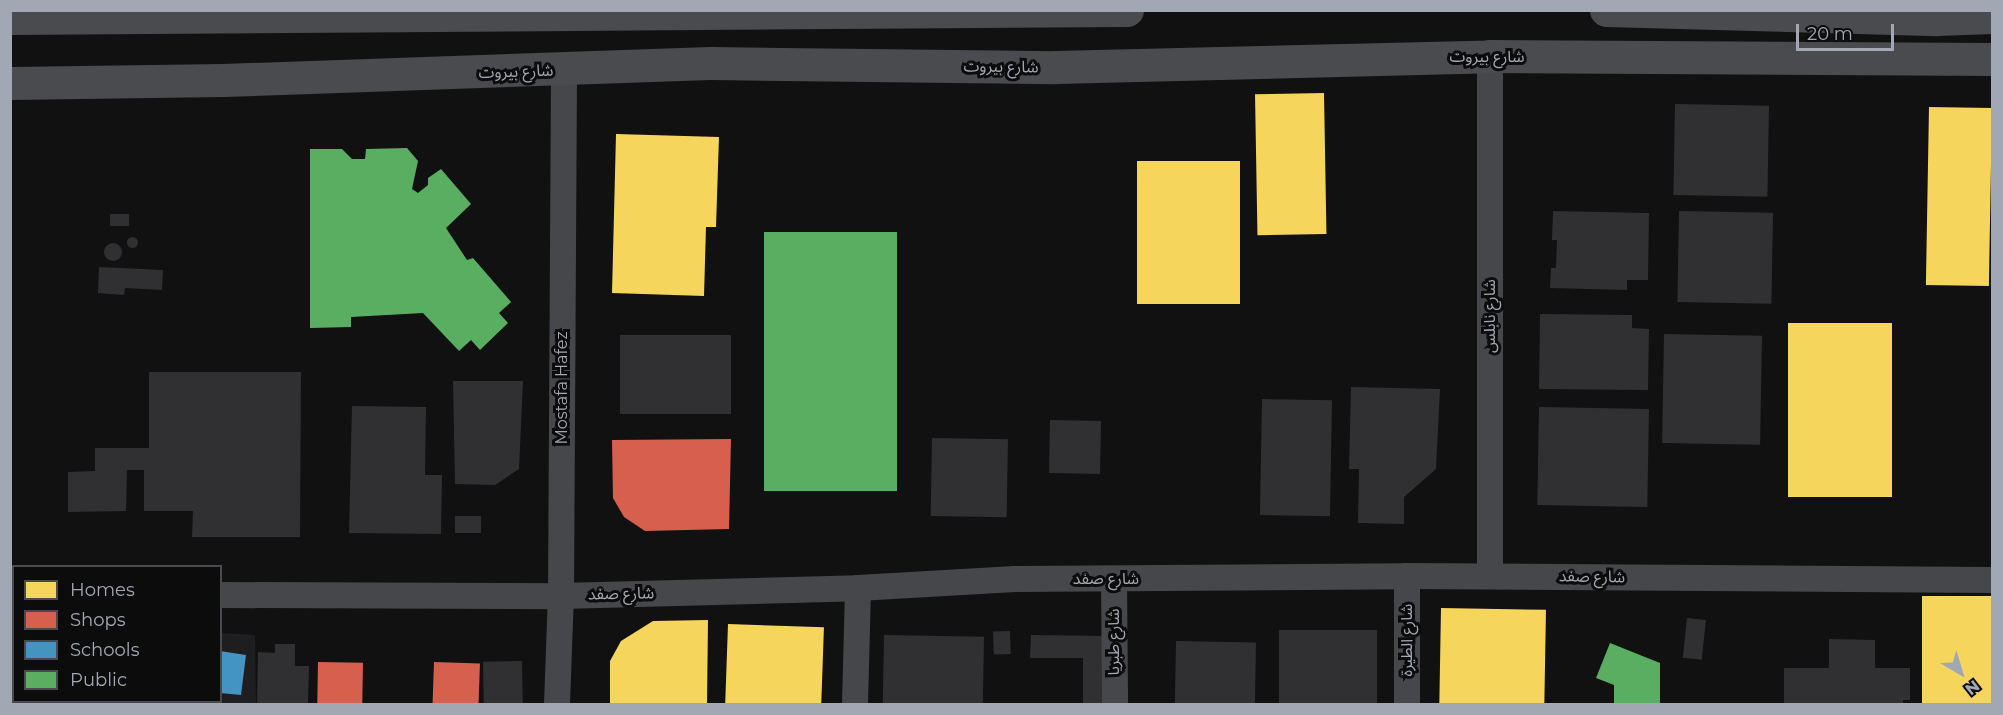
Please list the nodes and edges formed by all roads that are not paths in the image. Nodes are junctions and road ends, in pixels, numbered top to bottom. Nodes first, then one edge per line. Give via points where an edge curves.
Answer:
1 (1127, 10) edge
2 (1606, 10) edge
3 (557, 13) edge
4 (1992, 17) edge
5 (10, 18) edge
6 (1490, 56) junction
7 (1992, 59) edge
8 (564, 70) junction
9 (10, 83) edge
10 (1407, 576) junction
11 (1490, 576) junction
12 (1114, 579) junction
13 (1992, 580) edge
14 (858, 588) junction
15 (222, 595) edge
16 (561, 596) junction
17 (557, 705) edge
18 (855, 705) edge
19 (1115, 705) edge
20 (1407, 705) edge

1 - 3 main road
2 - 4 main road
3 - 5 main road
6 - 7 main road, شارع بيروت
6 - 8 main road, شارع بيروت via 1055,67 710,63
6 - 11 street, شارع نابلس
8 - 9 main road, شارع بيروت
8 - 16 street, Mostafa Hafez
10 - 11 street, شارع صفد
10 - 12 street, شارع صفد
10 - 20 street, شارع الطيرة
11 - 13 street, شارع صفد
12 - 14 street, شارع صفد via 1015,579
12 - 19 street, شارع طبريا
14 - 16 street, شارع صفد
14 - 18 street
15 - 16 street, شارع صفد
16 - 17 street, Mostafa Hafez

